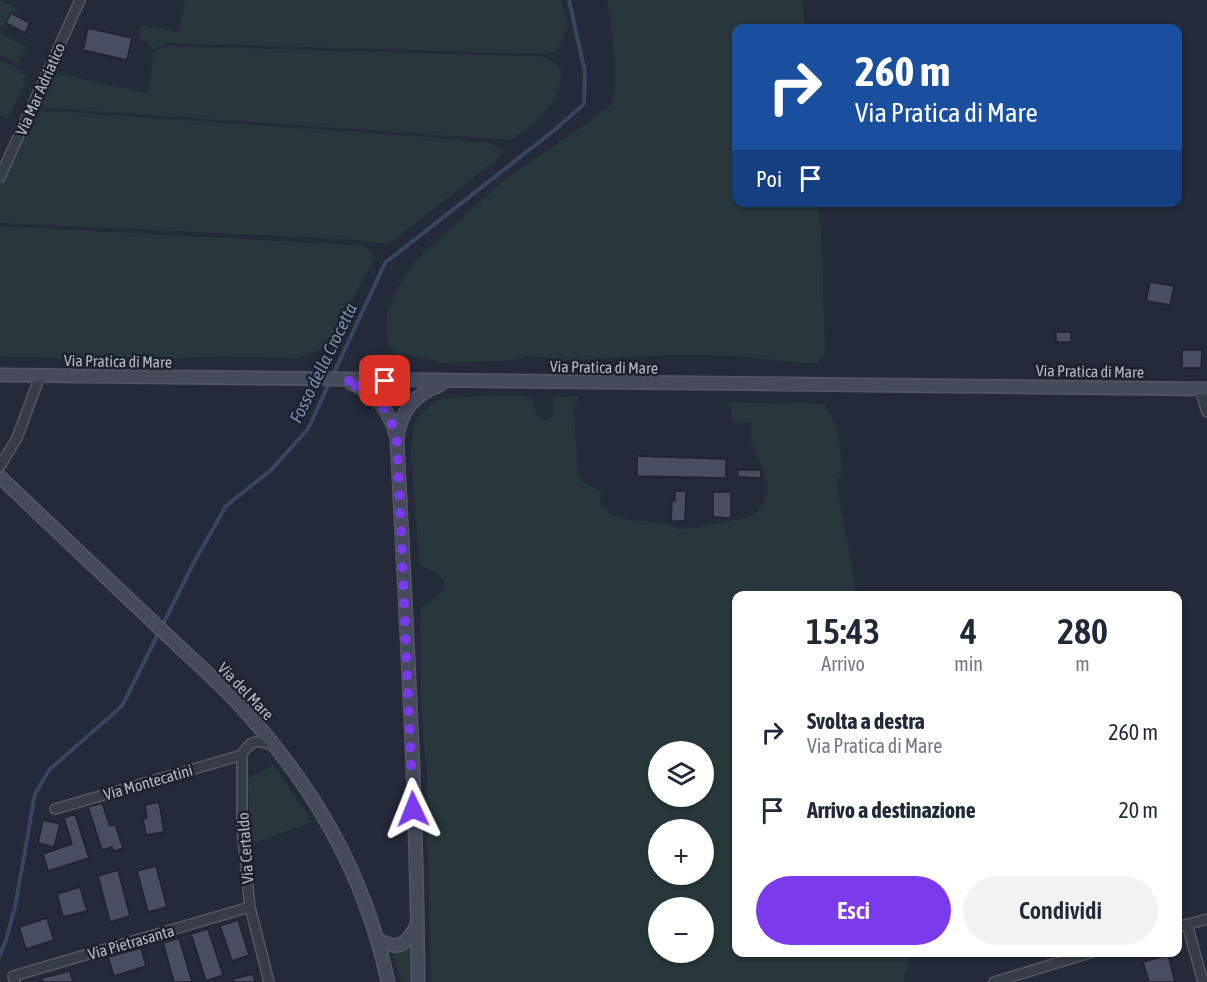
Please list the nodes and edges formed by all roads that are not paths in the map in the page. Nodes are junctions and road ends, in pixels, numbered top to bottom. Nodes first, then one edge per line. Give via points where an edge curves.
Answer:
1 (80, 0) edge
2 (0, 177) edge
3 (0, 375) edge
4 (40, 376) junction
5 (344, 381) junction
6 (447, 382) junction
7 (1203, 389) edge
8 (1207, 412) edge
9 (397, 440) junction
10 (0, 466) edge
11 (0, 477) edge
12 (278, 749) junction
13 (242, 755) junction
14 (55, 809) dead end
15 (250, 907) junction
16 (1207, 919) edge
17 (418, 924) junction
18 (1182, 926) edge
19 (379, 940) junction
20 (1076, 957) edge
21 (14, 979) edge
22 (269, 982) edge
23 (388, 982) edge
24 (418, 982) edge
25 (994, 982) edge
26 (1203, 982) edge

1 - 2 street, Via Mar Adriatico
3 - 4 main road, Via Pratica di Mare
4 - 5 main road, Via Pratica di Mare
4 - 10 street via 17,438
5 - 6 main road, Via Pratica di Mare
5 - 9 main road via 367,391 382,405 391,418
6 - 7 main road, Via Pratica di Mare
6 - 9 main road via 411,402 398,426
7 - 8 street
9 - 17 main road
11 - 12 main road, Via del Mare via 232,697
12 - 13 street via 255,741
12 - 19 main road, Via del Mare via 337,840
13 - 14 street, Via Montecatini
13 - 15 street, Via Certaldo via 242,829
15 - 21 street, Via Pietrasanta
15 - 22 street, Via Certaldo
16 - 18 street
17 - 19 main road via 398,946
17 - 24 main road
18 - 26 street
19 - 23 main road, Via del Mare
20 - 25 street

